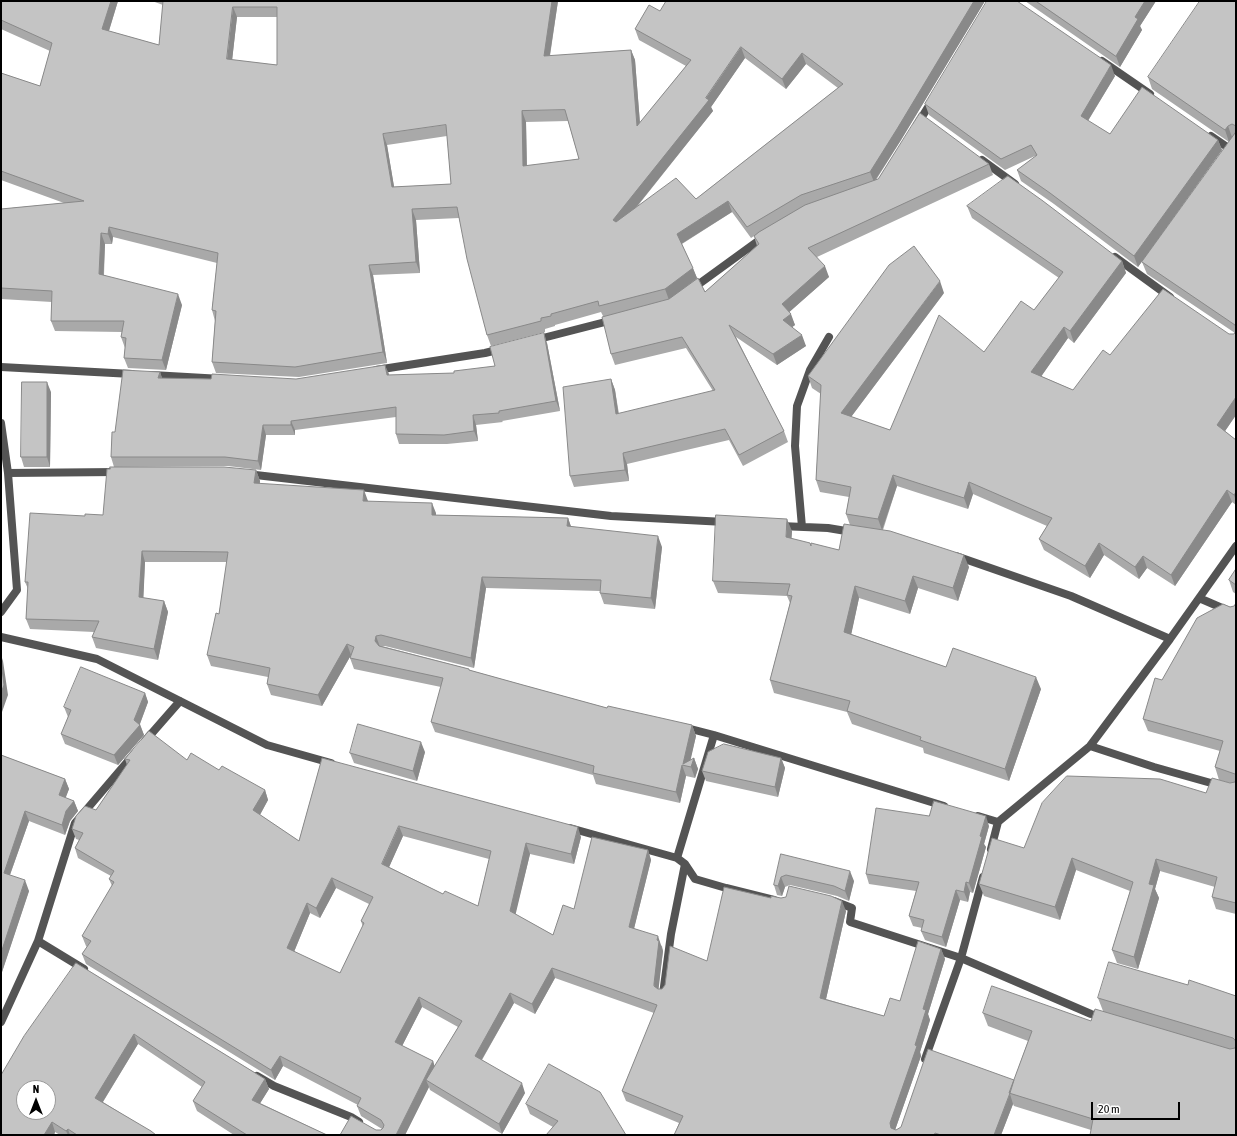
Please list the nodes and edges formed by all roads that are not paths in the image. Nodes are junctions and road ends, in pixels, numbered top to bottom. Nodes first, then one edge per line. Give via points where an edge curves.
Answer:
1 (1093, 55) edge
2 (939, 89) edge
3 (1158, 100) edge
4 (914, 129) edge
5 (1204, 131) edge
6 (1236, 141) edge
7 (977, 156) edge
8 (1020, 187) edge
9 (773, 231) edge
10 (1110, 254) edge
11 (684, 295) edge
12 (1178, 302) edge
13 (619, 318) edge
14 (829, 337) dead end
15 (529, 341) edge
16 (507, 347) edge
17 (1, 367) edge
18 (369, 372) edge
19 (229, 379) edge
20 (1, 423) edge
21 (126, 472) edge
22 (8, 473) junction
23 (236, 473) edge
24 (730, 523) edge
25 (770, 525) edge
26 (802, 527) junction
27 (858, 533) edge
28 (1236, 546) edge
29 (947, 553) edge
30 (1199, 598) junction
31 (1, 612) edge
32 (1236, 614) edge
33 (1, 637) edge
34 (1170, 639) junction
35 (180, 700) junction
36 (675, 725) edge
37 (714, 735) junction
38 (1090, 746) junction
39 (343, 766) edge
40 (1236, 790) edge
41 (953, 809) edge
42 (968, 813) edge
43 (998, 822) junction
44 (563, 827) edge
45 (677, 858) junction
46 (685, 864) junction
47 (823, 898) edge
48 (779, 901) edge
49 (38, 941) junction
50 (961, 958) junction
51 (92, 974) edge
52 (663, 994) edge
53 (1114, 1021) edge
54 (1, 1022) edge
55 (922, 1069) edge
56 (247, 1070) edge
57 (363, 1124) edge

1 - 3 street
2 - 4 street via 925,118
5 - 6 street via 1228,152
7 - 8 street
9 - 11 street
10 - 12 street via 1141,272
13 - 15 street
14 - 26 street via 810,370 797,406 794,446
16 - 18 street
17 - 19 street
20 - 22 street
21 - 22 street
22 - 31 street via 18,590
23 - 24 street via 611,516
25 - 26 street
26 - 27 street
28 - 30 street
29 - 34 street via 1071,596
30 - 32 street
30 - 34 street
33 - 35 street via 97,659
34 - 38 street
35 - 39 street via 267,745
35 - 49 street via 75,823
36 - 37 street
37 - 41 street
37 - 45 street
38 - 40 street
38 - 43 street
42 - 43 street
43 - 50 street
44 - 45 street
45 - 46 street
46 - 48 street via 695,879
46 - 52 street via 671,934
47 - 50 street via 852,908 850,922
49 - 51 street
49 - 54 street
50 - 53 street via 1090,1014
50 - 55 street
56 - 57 street via 274,1086

